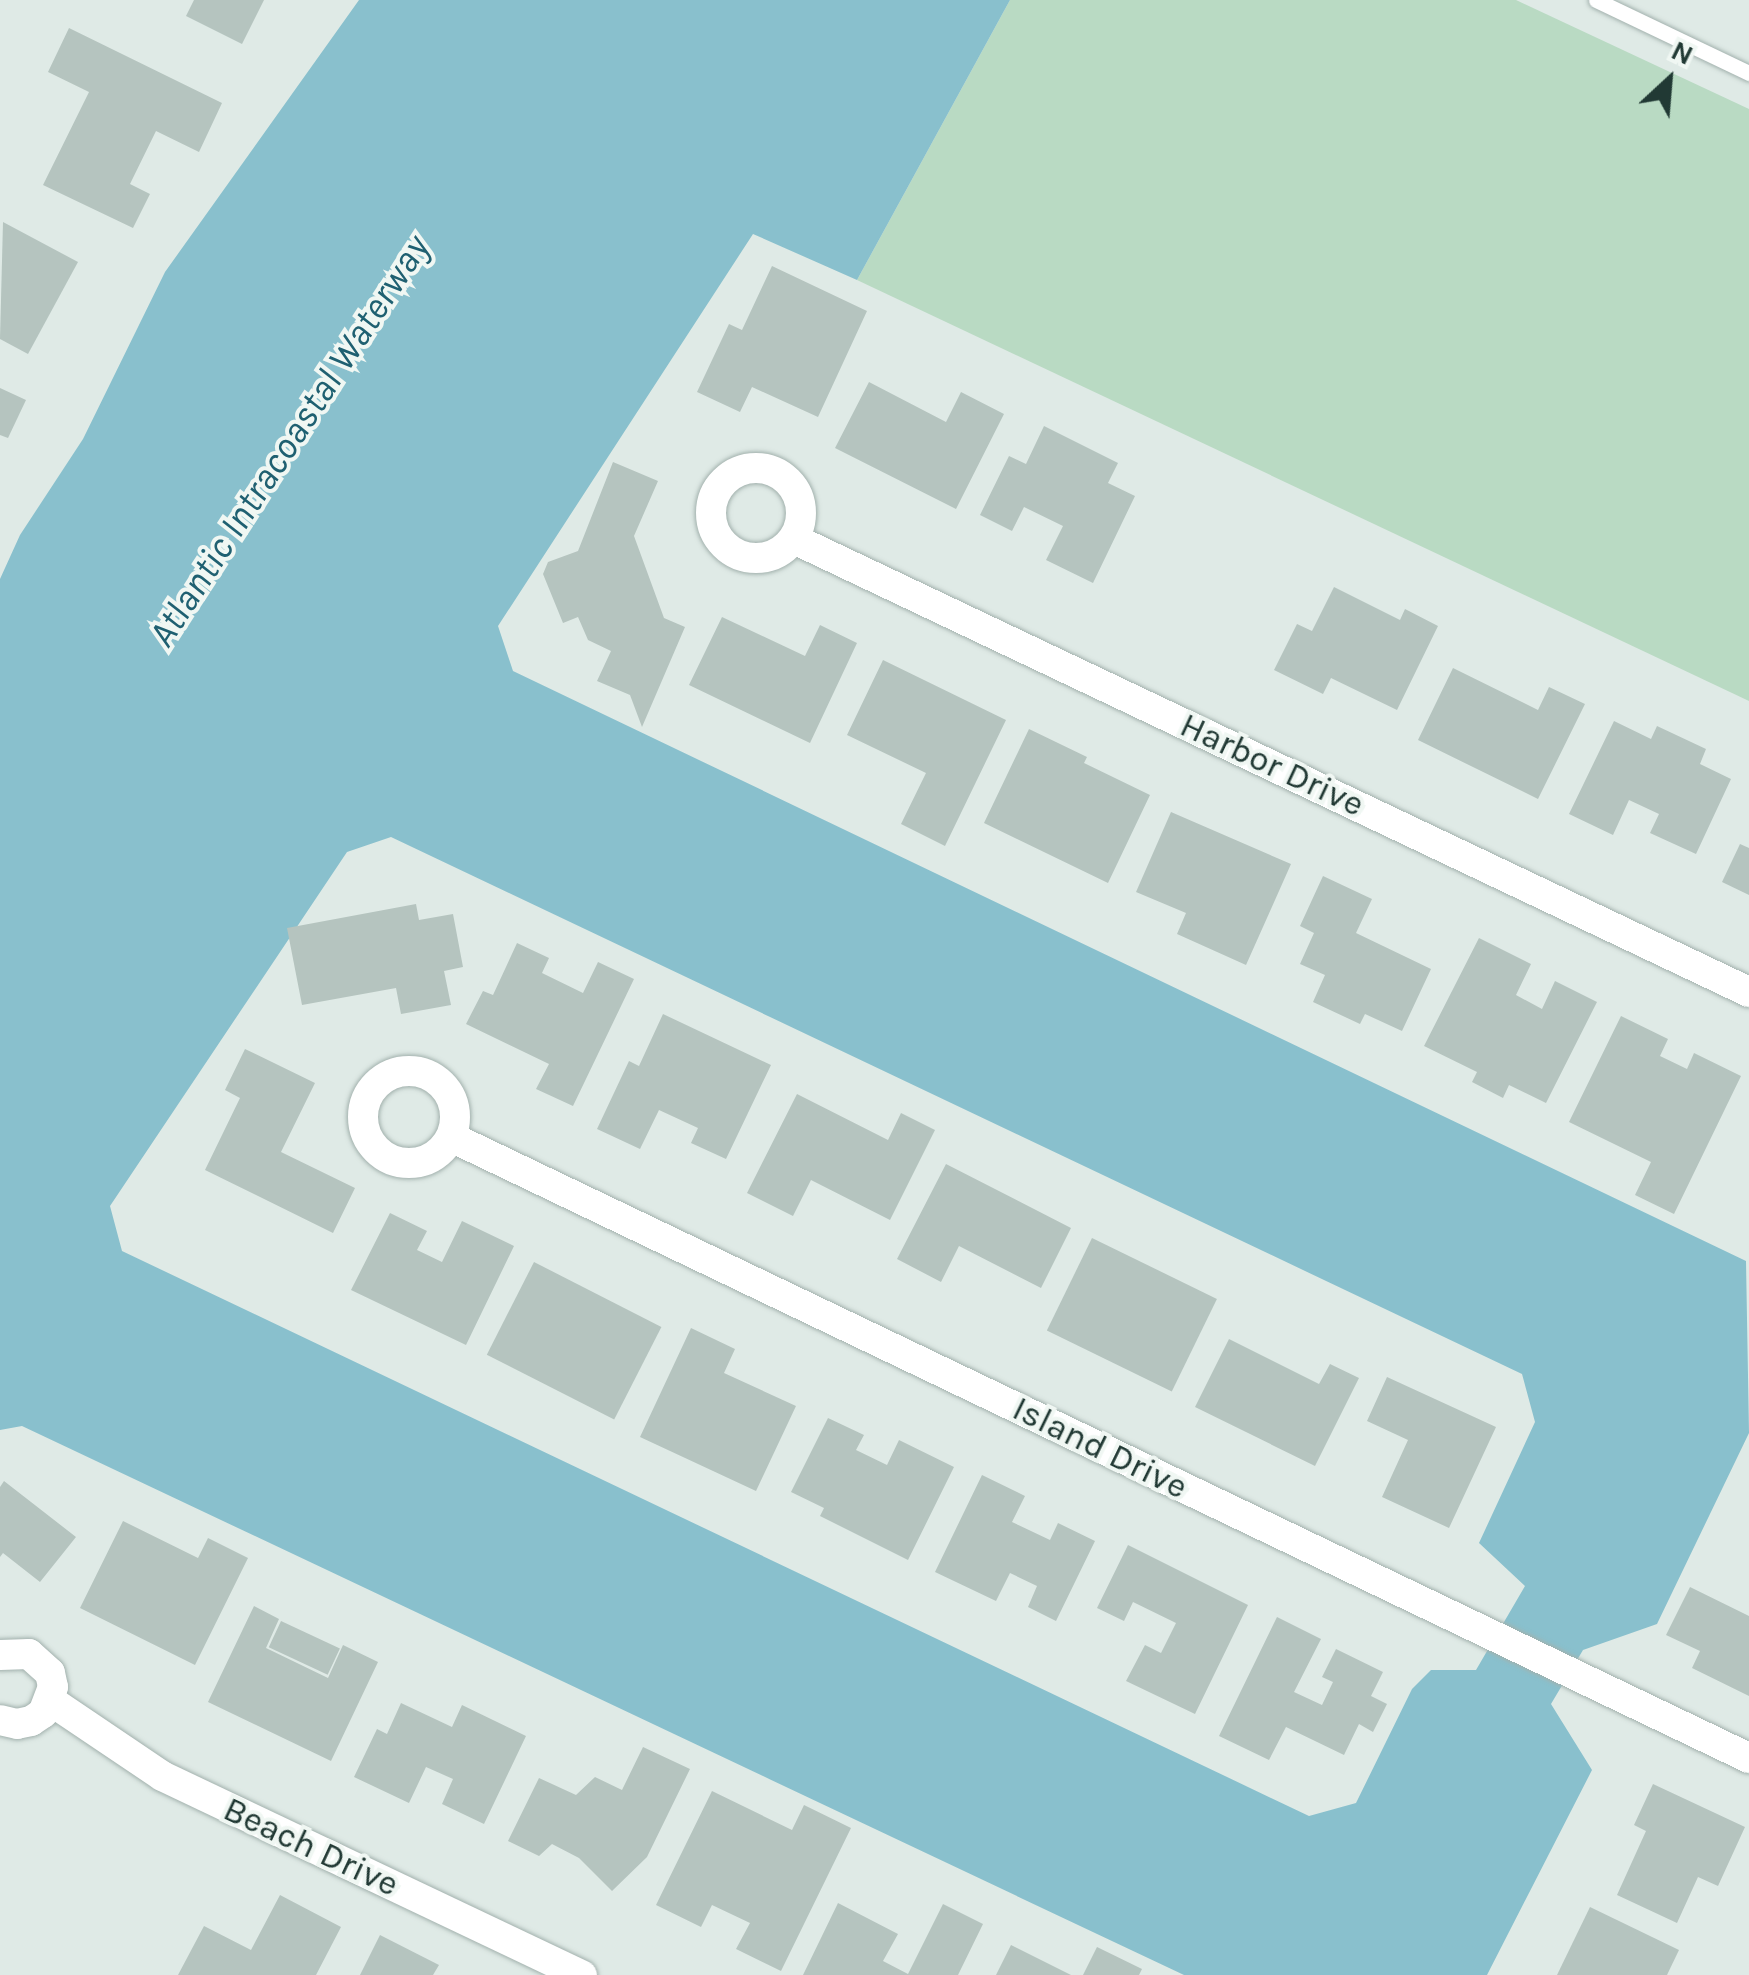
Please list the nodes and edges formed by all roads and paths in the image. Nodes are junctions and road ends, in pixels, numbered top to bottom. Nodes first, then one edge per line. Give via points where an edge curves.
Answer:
1 (1596, 0) edge
2 (1747, 67) edge
3 (794, 538) dead end
4 (1749, 992) edge
5 (451, 1137) dead end
6 (0, 1655) edge
7 (50, 1701) junction
8 (0, 1720) edge
9 (1749, 1758) edge
10 (582, 1975) edge

1 - 2 lane
3 - 4 street, Harbor Drive
5 - 9 street, Island Drive
6 - 7 street via 16,1651 42,1662 53,1687
7 - 8 street via 31,1721
7 - 10 street, Beach Drive via 162,1776

